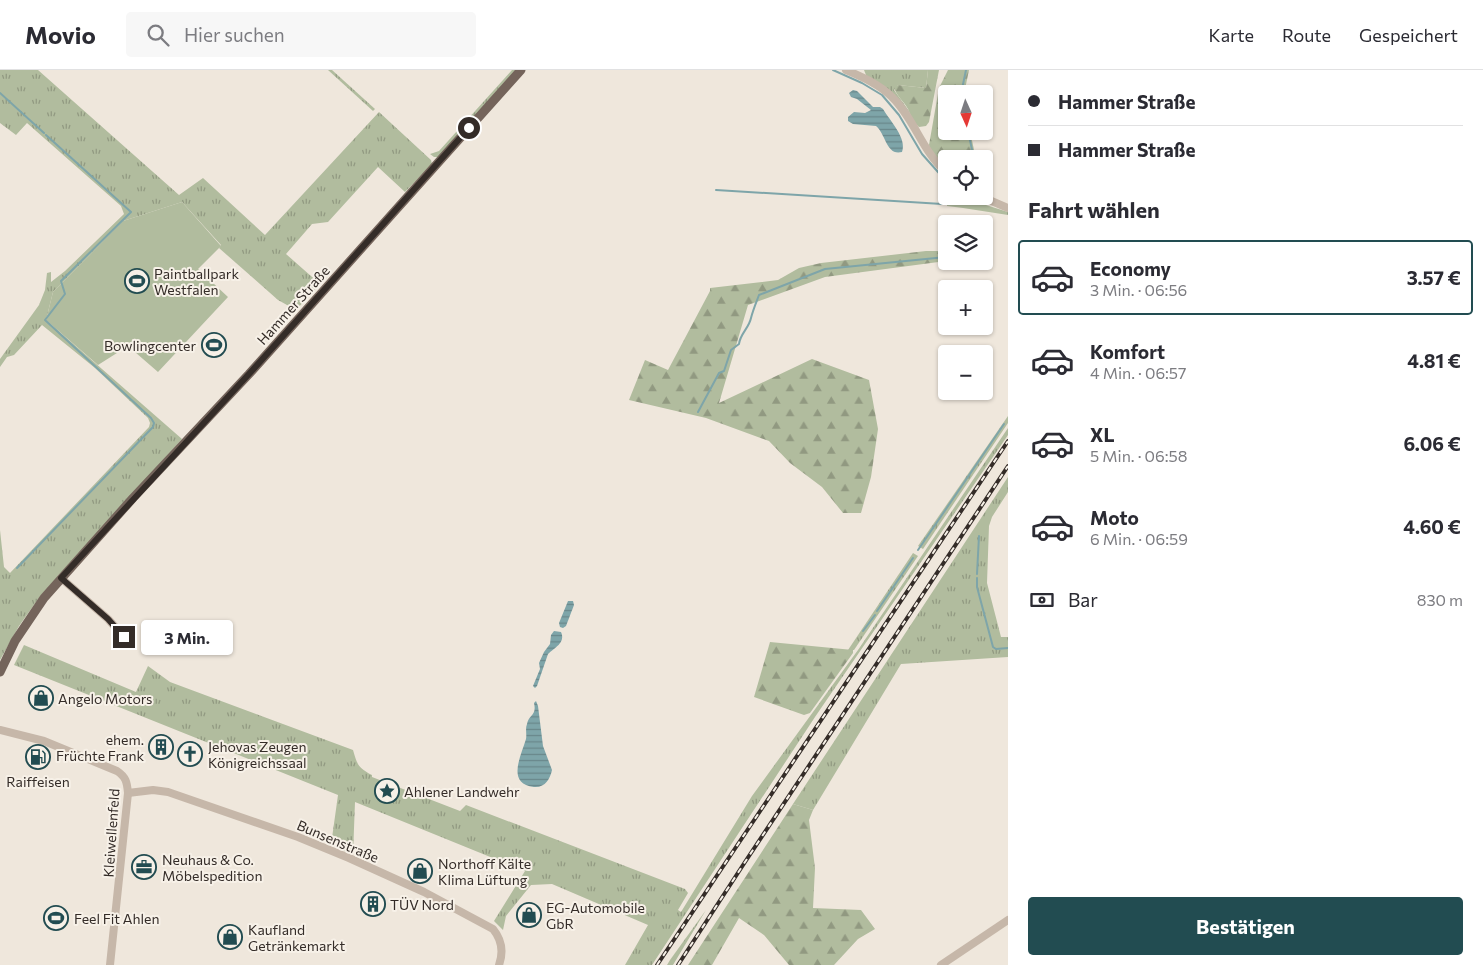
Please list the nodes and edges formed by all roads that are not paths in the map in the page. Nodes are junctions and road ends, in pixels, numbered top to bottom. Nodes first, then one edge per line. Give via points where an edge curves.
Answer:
1 (521, 70) edge
2 (846, 70) edge
3 (938, 164) edge
4 (993, 202) edge
5 (1008, 208) edge
6 (61, 578) junction
7 (124, 637) dead end
8 (0, 672) edge
9 (0, 730) edge
10 (128, 793) junction
11 (1008, 920) edge
12 (110, 965) edge
13 (499, 965) edge
14 (941, 965) edge

1 - 6 main road, Hammer Straße
2 - 3 street via 867,79 893,98
4 - 5 street
6 - 7 street
6 - 8 main road, Hammer Straße via 33,612
9 - 10 street, Kleiwellenfeld via 44,741 117,771 124,776
10 - 12 street, Kleiwellenfeld
10 - 13 street, Bunsenstraße via 168,792 205,804 298,837 424,892 493,929 500,938 502,949
11 - 14 street

